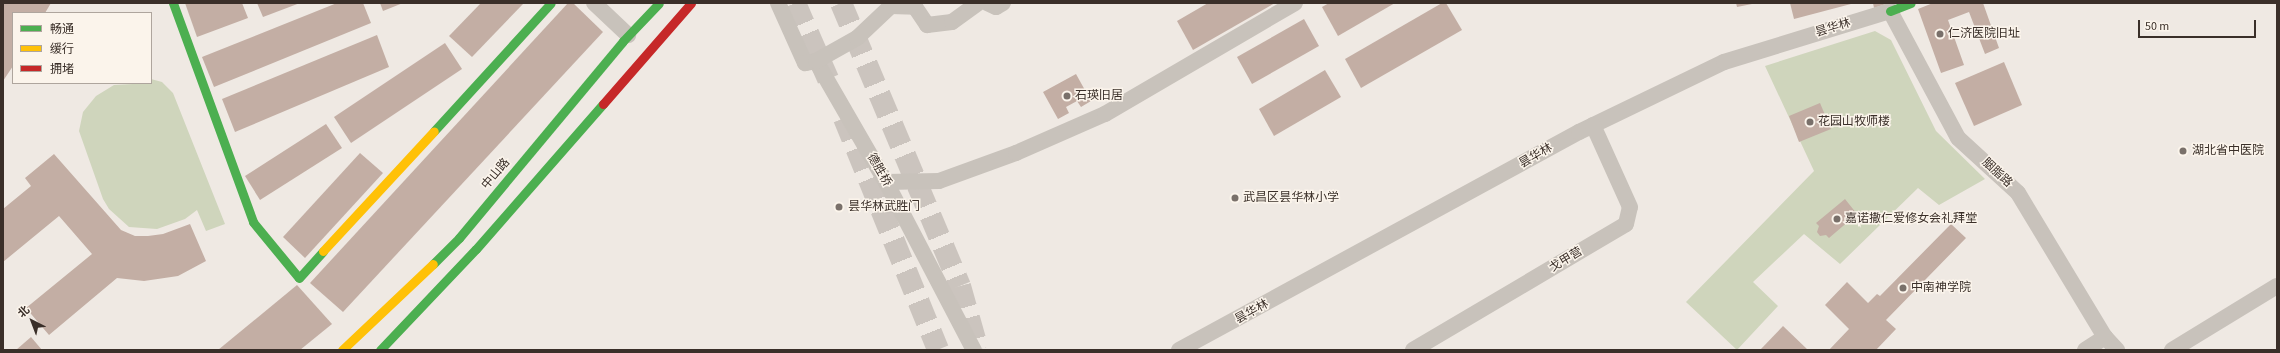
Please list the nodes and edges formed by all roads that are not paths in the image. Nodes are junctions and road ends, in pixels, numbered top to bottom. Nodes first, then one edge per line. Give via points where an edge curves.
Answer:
1 (173, 3) edge
2 (551, 3) edge
3 (594, 3) edge
4 (659, 3) edge
5 (691, 3) edge
6 (778, 3) edge
7 (978, 3) edge
8 (987, 3) edge
9 (1003, 3) edge
10 (1295, 3) edge
11 (1911, 3) edge
12 (1890, 11) junction
13 (628, 35) junction
14 (816, 61) junction
15 (1593, 125) junction
16 (886, 182) junction
17 (2277, 286) edge
18 (2105, 337) junction
19 (342, 350) edge
20 (380, 350) edge
21 (974, 350) edge
22 (1179, 350) edge
23 (1413, 350) edge
24 (2085, 350) edge
25 (2117, 350) edge
26 (2172, 350) edge

1 - 2 main road via 253,222 299,278
3 - 13 street
4 - 13 main road, 中山路
5 - 20 main road via 476,249
6 - 14 street via 805,63
7 - 14 street via 952,22 927,25 914,7 891,6 857,38
8 - 9 street via 996,7
10 - 16 street via 1105,114 1023,150 939,181
11 - 12 main road, 昙华林
12 - 15 street, 昙华林 via 1724,62
12 - 18 street, 胭脂路 via 1958,138 2018,193
13 - 19 main road, 中山路 via 458,238
14 - 16 street, 德胜桥
15 - 22 street, 昙华林
15 - 23 street, 戈甲营 via 1630,208 1626,224
16 - 21 street, 德胜桥
17 - 26 street
18 - 24 street
18 - 25 street, 胭脂路

